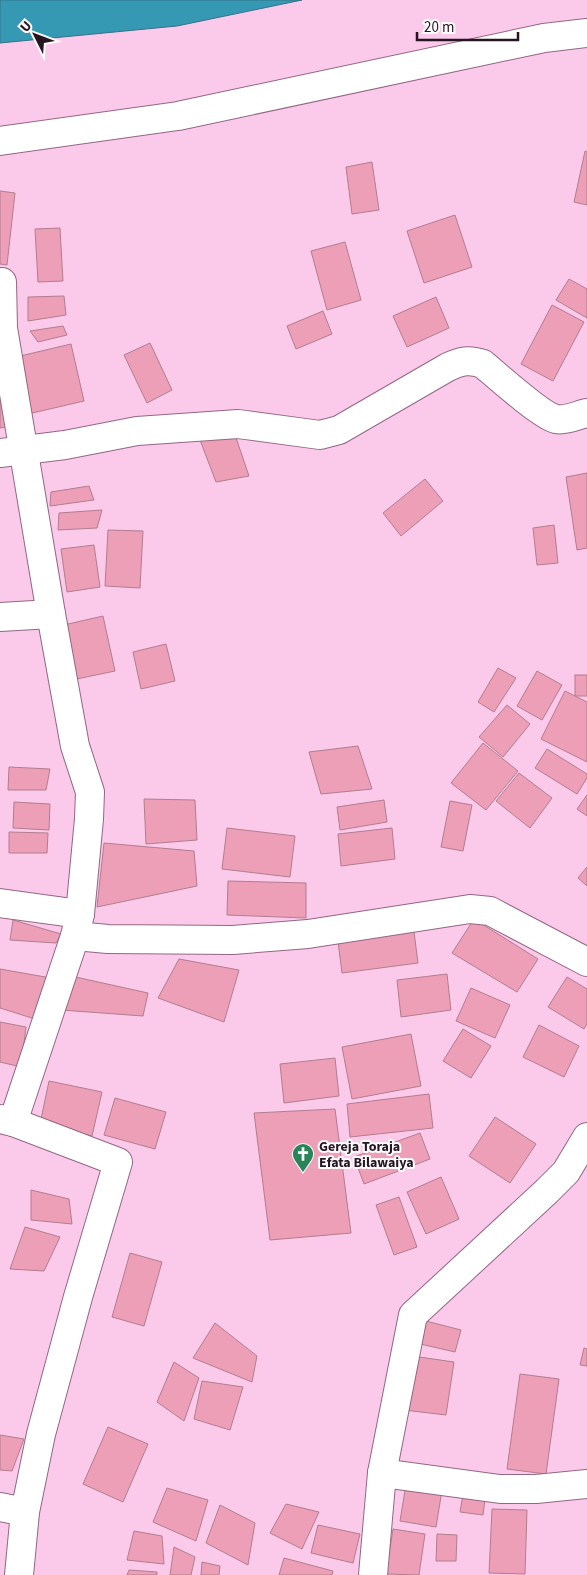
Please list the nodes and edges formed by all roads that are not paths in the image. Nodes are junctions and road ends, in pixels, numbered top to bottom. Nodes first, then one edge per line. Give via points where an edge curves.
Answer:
1 (587, 33) edge
2 (0, 141) edge
3 (2, 282) dead end
4 (587, 413) edge
5 (12, 451) edge
6 (51, 614) junction
7 (0, 617) edge
8 (0, 904) edge
9 (77, 925) junction
10 (587, 962) edge
11 (7, 1120) edge
12 (587, 1137) edge
13 (382, 1472) junction
14 (587, 1484) edge
15 (13, 1509) edge
16 (19, 1575) edge
17 (373, 1575) edge

1 - 2 street via 544,38 178,116
3 - 5 street
4 - 5 street via 555,419 483,364 465,360 339,430 320,435 238,424 137,431
5 - 6 street
6 - 7 street
6 - 9 street via 74,746 90,792
8 - 9 street
9 - 10 street via 108,938 233,940 308,934 470,909 490,911
9 - 11 street
11 - 15 street via 118,1162 41,1434
12 - 13 street via 566,1172 413,1315
13 - 14 street via 500,1489
13 - 17 street
15 - 16 street

